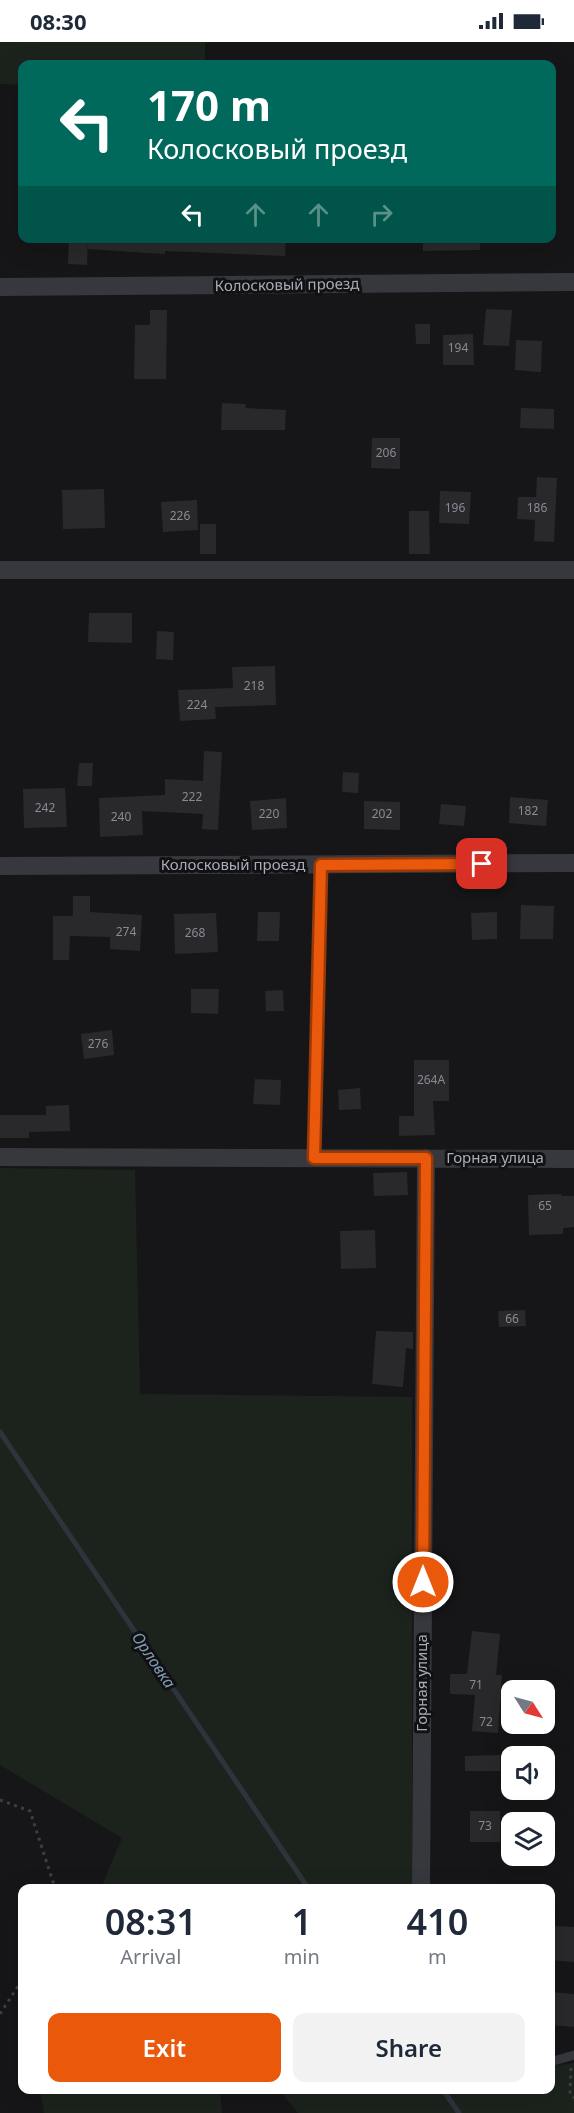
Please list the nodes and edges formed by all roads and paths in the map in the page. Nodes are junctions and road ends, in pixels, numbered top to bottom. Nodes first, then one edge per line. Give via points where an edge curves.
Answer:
1 (574, 282) edge
2 (0, 287) edge
3 (0, 570) edge
4 (574, 570) edge
5 (574, 863) edge
6 (321, 865) junction
7 (0, 866) edge
8 (0, 1157) edge
9 (314, 1158) junction
10 (426, 1158) junction
11 (574, 1159) edge
12 (0, 1800) edge
13 (54, 1884) edge
14 (421, 1884) edge
15 (18, 1986) edge
16 (0, 2014) edge
17 (573, 2056) edge
18 (555, 2061) edge
19 (574, 2098) edge

1 - 2 street, Колосковый проезд
3 - 4 street
5 - 6 street, Колосковый проезд
6 - 7 street, Колосковый проезд
6 - 9 lane
8 - 9 street
9 - 10 street
10 - 11 street, Горная улица
10 - 14 street, Горная улица
12 - 13 path via 30,1811
15 - 16 path
17 - 18 lane
17 - 19 path via 570,2094

